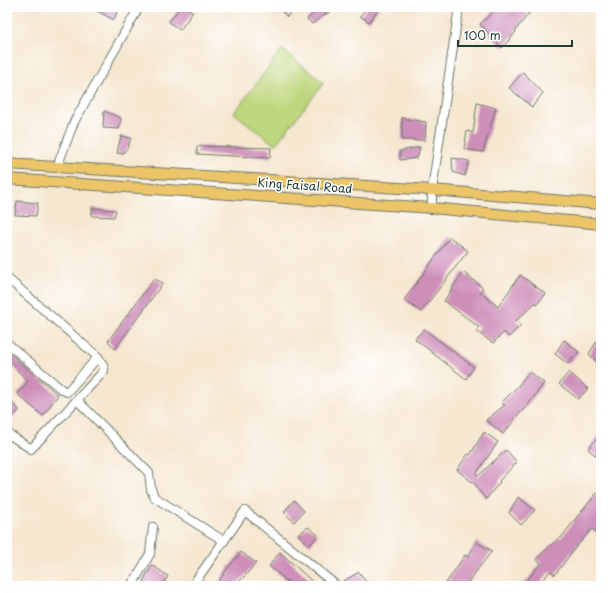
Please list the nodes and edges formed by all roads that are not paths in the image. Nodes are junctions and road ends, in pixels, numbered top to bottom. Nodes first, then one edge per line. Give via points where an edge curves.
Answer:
1 (139, 7) edge
2 (459, 7) edge
3 (7, 164) edge
4 (57, 167) junction
5 (7, 179) edge
6 (432, 190) junction
7 (601, 204) edge
8 (432, 208) junction
9 (601, 224) edge
10 (7, 278) edge
11 (7, 343) edge
12 (98, 357) junction
13 (77, 400) junction
14 (7, 433) edge
15 (153, 527) dead end
16 (224, 541) junction
17 (130, 586) edge
18 (192, 586) edge
19 (337, 586) edge

1 - 4 street via 74,122
2 - 6 street
3 - 4 main road, King Faisal Road
4 - 6 main road, King Faisal Road
5 - 8 main road, King Faisal Road
6 - 7 main road, King Faisal Road
6 - 8 street
8 - 9 main road, King Faisal Road
10 - 12 street
11 - 12 street via 61,390 68,392
12 - 13 street via 104,371
13 - 14 street via 31,449
13 - 16 street via 149,473 154,497
15 - 17 street via 150,554
16 - 18 street
16 - 19 street via 245,511

